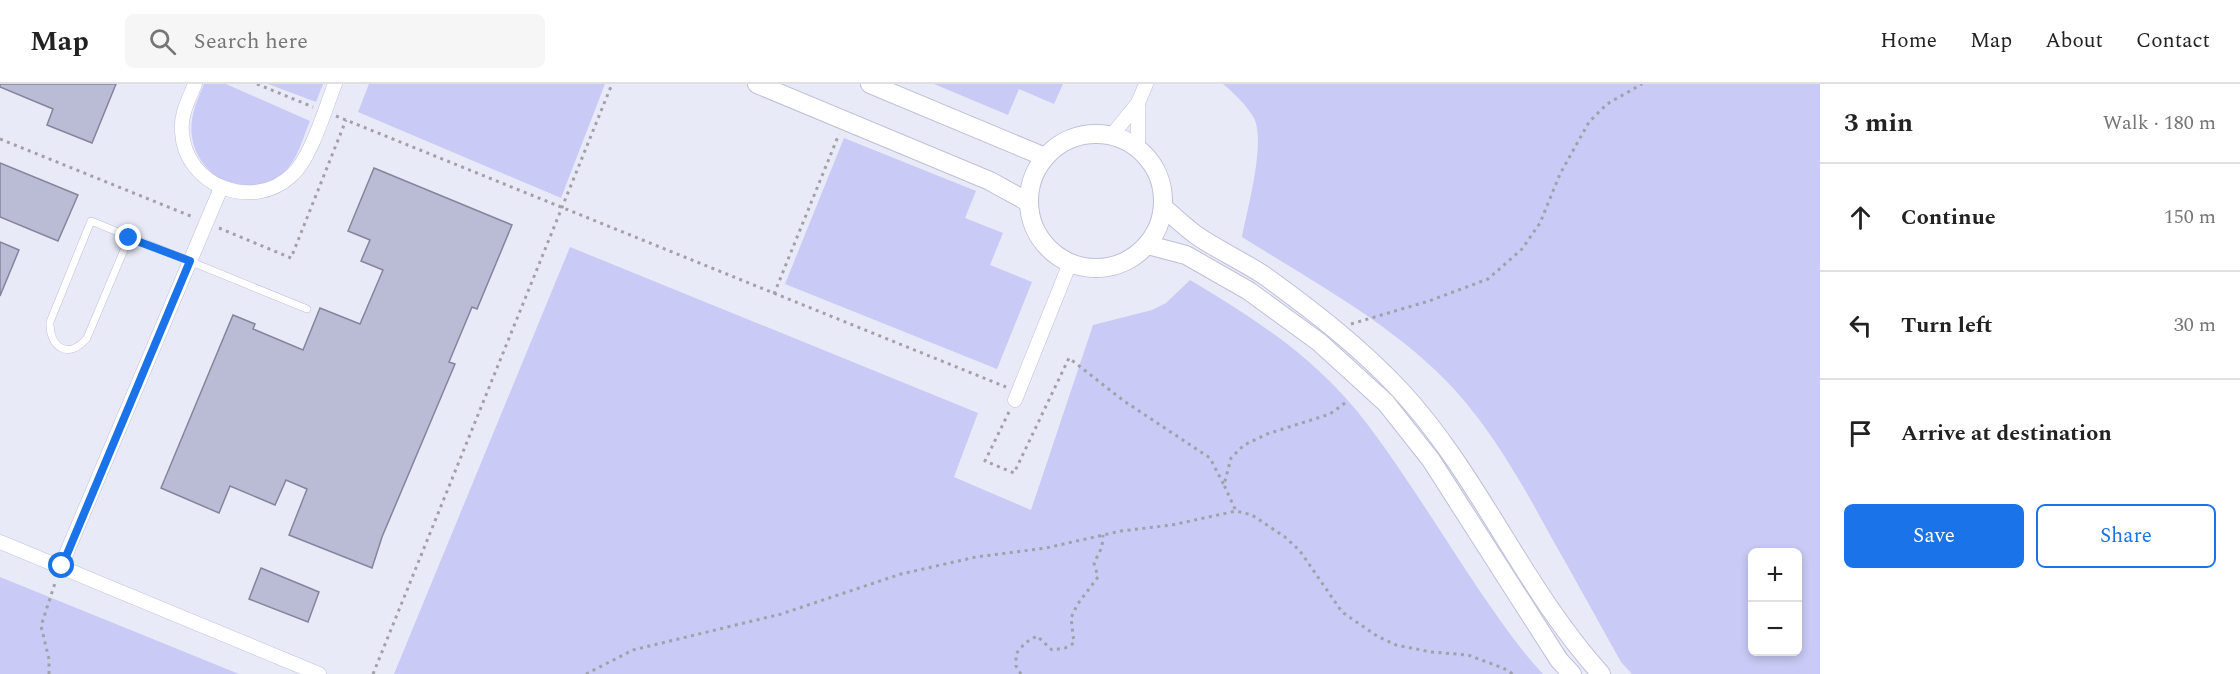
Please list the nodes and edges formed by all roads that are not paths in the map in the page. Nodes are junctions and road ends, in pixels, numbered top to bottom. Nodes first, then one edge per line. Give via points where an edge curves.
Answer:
1 (195, 84) edge
2 (335, 84) edge
3 (757, 84) edge
4 (870, 84) edge
5 (1146, 84) edge
6 (1138, 104) junction
7 (1112, 135) junction
8 (1138, 148) junction
9 (1045, 156) junction
10 (220, 188) junction
11 (1028, 202) junction
12 (1164, 208) junction
13 (129, 238) junction
14 (1148, 245) junction
15 (190, 261) junction
16 (1070, 263) junction
17 (307, 309) dead end
18 (1017, 396) road end
19 (0, 542) edge
20 (62, 566) junction
21 (319, 674) edge
22 (1572, 674) edge
23 (1601, 674) edge

1 - 10 street via 183,114 184,144 198,172
2 - 10 street via 305,160 293,175 275,188 246,194
3 - 11 street via 990,181
4 - 9 street
5 - 6 street
6 - 7 street
6 - 8 street
7 - 8 street
7 - 9 street via 1075,136
8 - 12 street via 1158,175
9 - 11 street via 1029,186
10 - 15 street
11 - 16 street via 1032,225 1044,245
12 - 14 street via 1159,228
12 - 23 street via 1197,236 1263,275 1335,329 1399,389 1446,445 1577,647
13 - 13 lane via 91,221 50,322 49,334 55,344 73,350 87,338
13 - 15 lane
14 - 16 street via 1130,260 1108,268 1084,268
14 - 22 street via 1186,255 1249,291 1319,342 1386,403 1431,460 1559,660
15 - 17 lane
15 - 20 street
16 - 18 street
19 - 20 street
20 - 21 street

